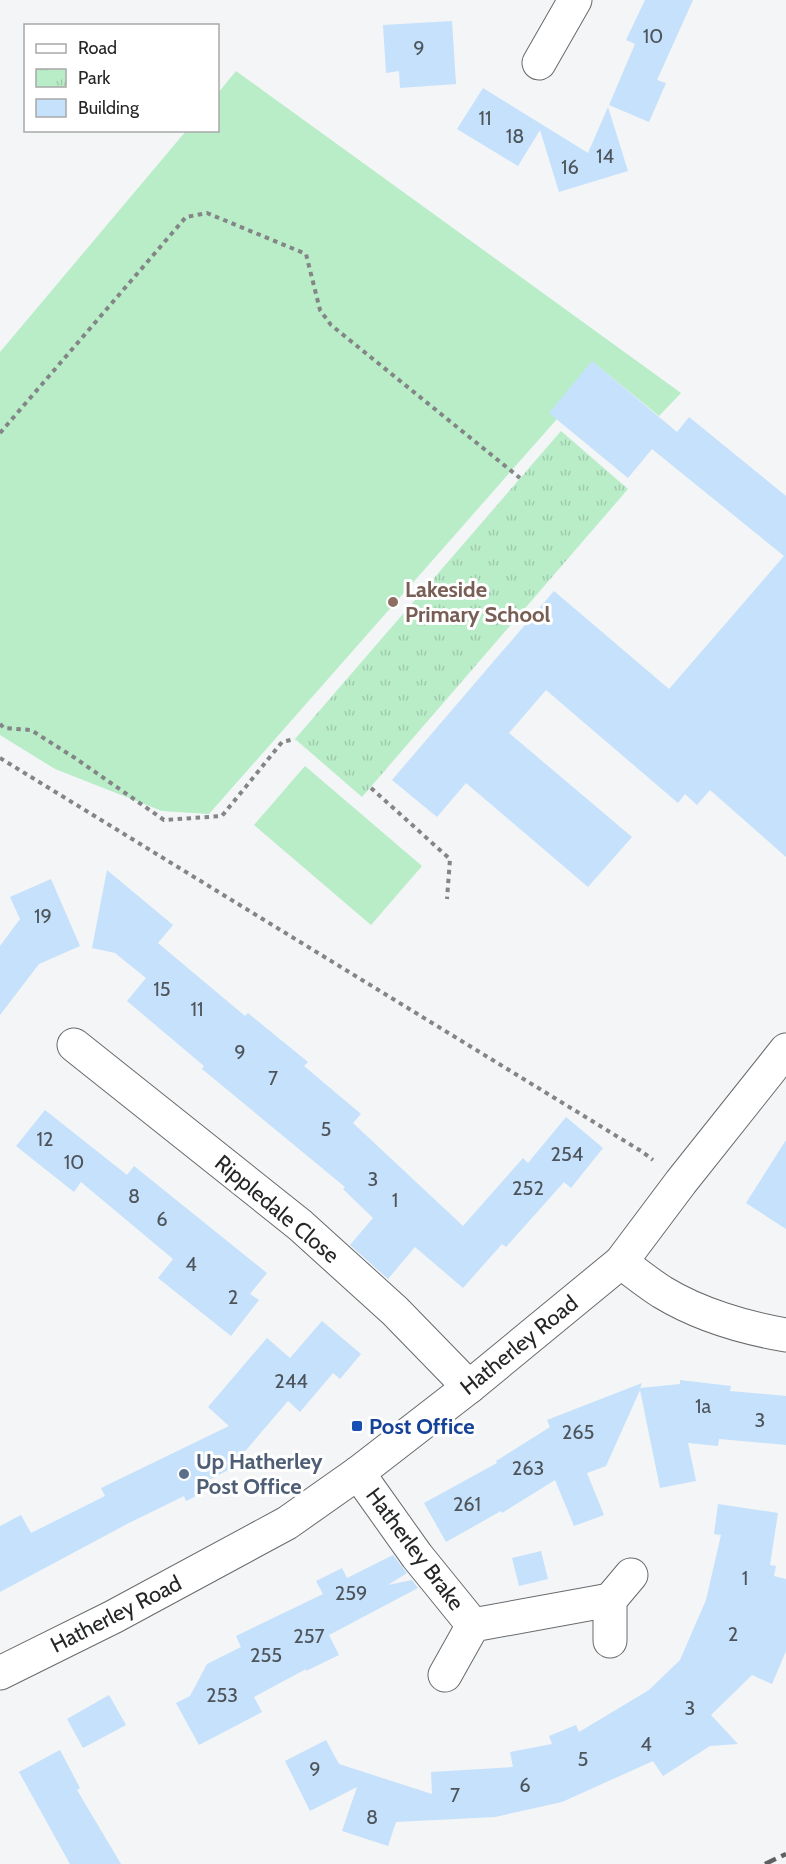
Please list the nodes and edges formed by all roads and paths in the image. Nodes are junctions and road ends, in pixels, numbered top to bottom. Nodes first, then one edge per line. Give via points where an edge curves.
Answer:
1 (575, 0) edge
2 (539, 63) dead end
3 (0, 433) edge
4 (520, 478) dead end
5 (0, 724) edge
6 (295, 739) dead end
7 (0, 758) edge
8 (370, 788) dead end
9 (447, 898) dead end
10 (74, 1045) dead end
11 (786, 1050) edge
12 (681, 1182) junction
13 (621, 1262) junction
14 (786, 1335) edge
15 (469, 1387) junction
16 (358, 1473) junction
17 (631, 1575) dead end
18 (610, 1600) junction
19 (473, 1625) junction
20 (610, 1641) dead end
21 (0, 1673) edge
22 (445, 1675) dead end

1 - 2 street
3 - 4 path via 186,217 207,213 306,254 320,310 331,325
5 - 6 path via 4,728 31,730 164,820 222,816 282,742
7 - 12 path via 641,1151
8 - 9 path via 450,858
10 - 15 street, Rippledale Close via 300,1225 395,1311
11 - 12 street, Hatherley Road
12 - 13 street, Hatherley Road
13 - 14 street via 694,1309
13 - 15 street, Hatherley Road
15 - 16 street, Hatherley Road
16 - 19 street, Hatherley Brake via 417,1556
16 - 21 street, Hatherley Road via 287,1523
17 - 18 street
18 - 19 street, Hatherley Brake
18 - 20 street
19 - 22 street, Hatherley Brake

